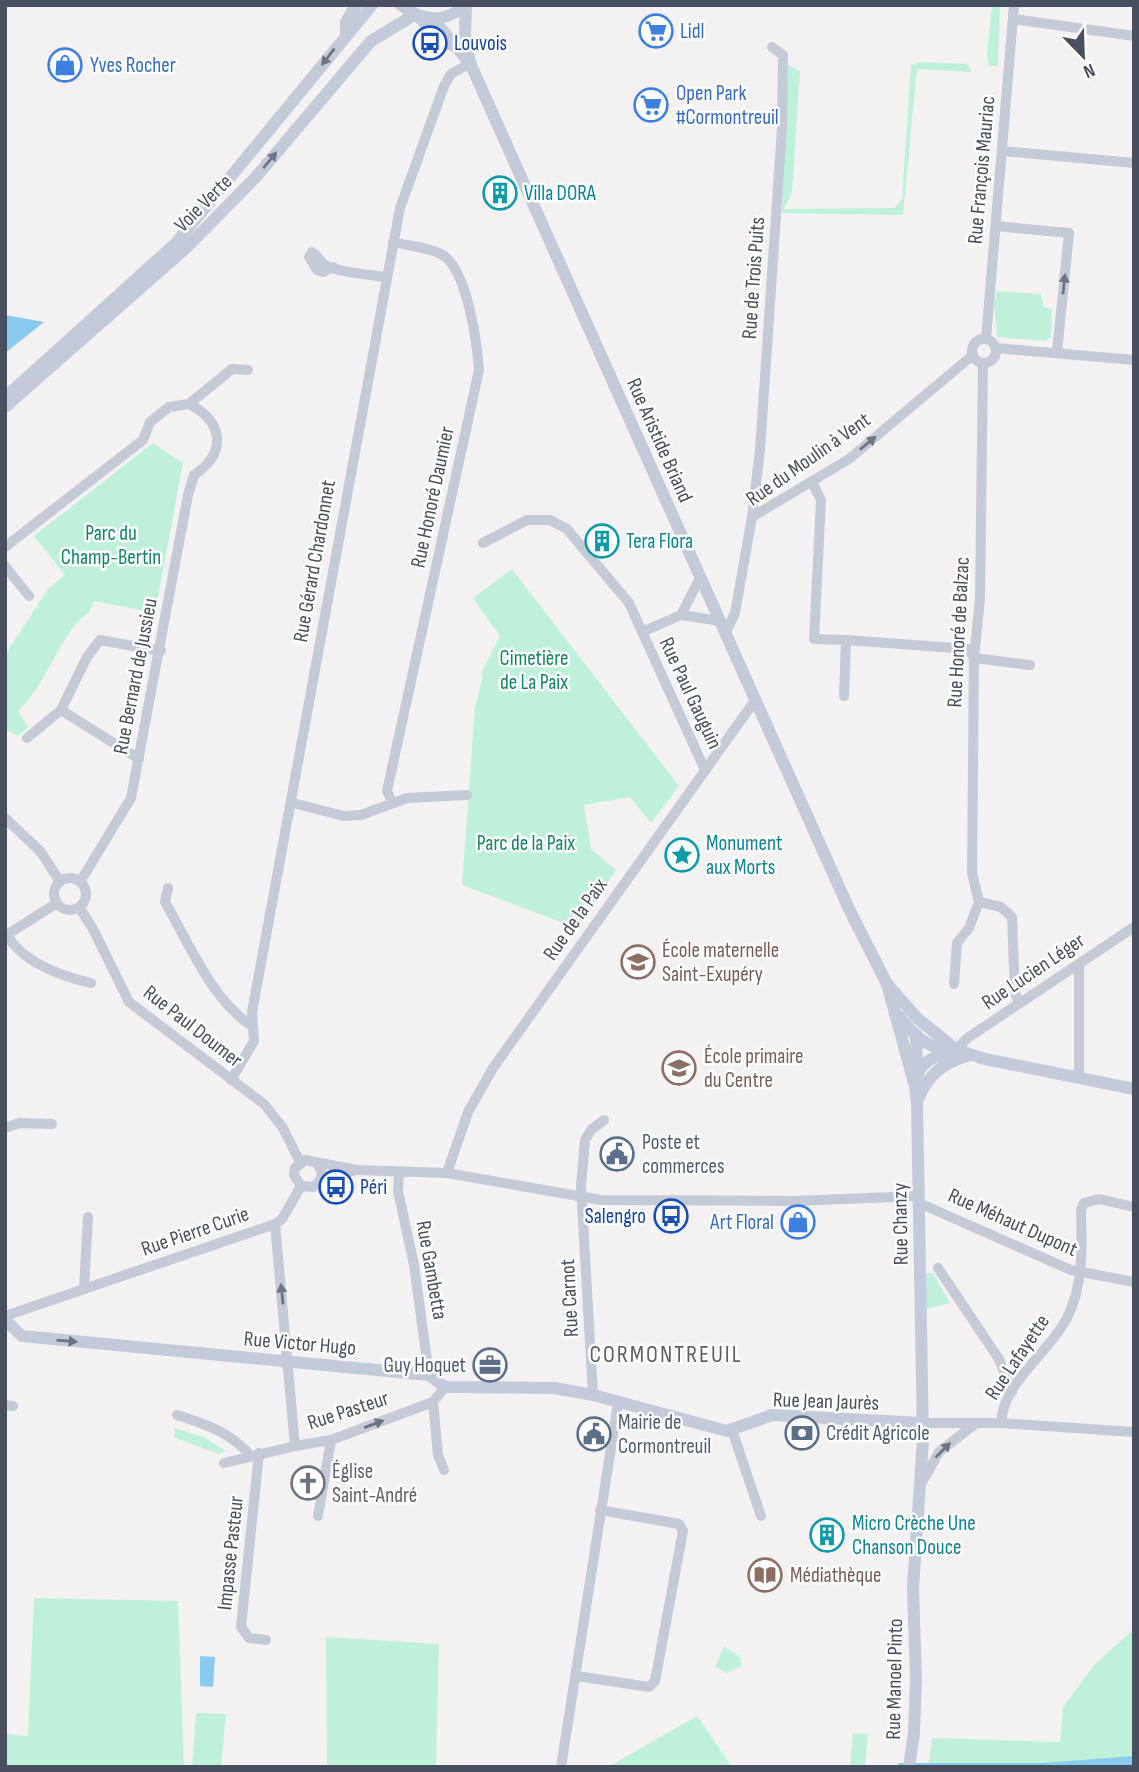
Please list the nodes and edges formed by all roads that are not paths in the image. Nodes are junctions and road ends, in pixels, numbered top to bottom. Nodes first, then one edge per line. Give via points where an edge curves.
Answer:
1 (356, 5) edge
2 (372, 5) edge
3 (401, 5) edge
4 (1014, 5) edge
5 (466, 6) edge
6 (416, 16) junction
7 (433, 19) junction
8 (1013, 19) junction
9 (346, 34) junction
10 (1134, 36) edge
11 (772, 47) dead end
12 (456, 48) junction
13 (470, 63) junction
14 (1002, 151) junction
15 (1134, 163) edge
16 (996, 226) junction
17 (393, 242) junction
18 (333, 267) dead end
19 (386, 277) junction
20 (986, 339) junction
21 (996, 348) junction
22 (1057, 352) junction
23 (973, 355) junction
24 (1134, 360) edge
25 (983, 363) junction
26 (248, 370) dead end
27 (19, 385) junction
28 (5, 391) edge
29 (5, 397) edge
30 (189, 404) junction
31 (5, 407) edge
32 (812, 482) junction
33 (752, 517) junction
34 (483, 543) dead end
35 (5, 547) edge
36 (5, 566) edge
37 (701, 576) junction
38 (29, 596) dead end
39 (681, 615) junction
40 (723, 627) junction
41 (642, 632) junction
42 (846, 640) junction
43 (160, 651) junction
44 (974, 658) junction
45 (1030, 665) dead end
46 (844, 696) dead end
47 (755, 699) junction
48 (61, 710) junction
49 (27, 738) dead end
50 (139, 759) junction
51 (705, 770) junction
52 (467, 795) dead end
53 (392, 802) junction
54 (293, 803) junction
55 (5, 818) edge
56 (60, 882) junction
57 (80, 882) junction
58 (168, 888) dead end
59 (979, 902) junction
60 (57, 903) junction
61 (79, 908) junction
62 (1134, 927) edge
63 (6, 935) edge
64 (1079, 964) junction
65 (91, 983) dead end
66 (954, 984) dead end
67 (1020, 1003) junction
68 (898, 1005) junction
69 (253, 1027) junction
70 (914, 1045) junction
71 (957, 1050) junction
72 (975, 1056) junction
73 (1079, 1078) junction
74 (916, 1079) junction
75 (231, 1080) junction
76 (1134, 1089) edge
77 (917, 1102) junction
78 (604, 1121) dead end
79 (52, 1125) dead end
80 (5, 1128) edge
81 (300, 1162) junction
82 (316, 1163) junction
83 (357, 1170) junction
84 (399, 1172) junction
85 (447, 1173) junction
86 (321, 1178) junction
87 (301, 1186) junction
88 (581, 1198) junction
89 (919, 1199) junction
90 (1134, 1207) edge
91 (88, 1217) dead end
92 (275, 1224) junction
93 (938, 1268) dead end
94 (1081, 1272) junction
95 (1134, 1282) edge
96 (84, 1289) junction
97 (5, 1318) edge
98 (289, 1362) junction
99 (429, 1375) junction
100 (445, 1387) junction
101 (1012, 1392) junction
102 (593, 1395) junction
103 (433, 1402) junction
104 (618, 1403) junction
105 (177, 1415) dead end
106 (922, 1423) junction
107 (1000, 1423) junction
108 (975, 1424) junction
109 (732, 1430) junction
110 (1134, 1432) edge
111 (331, 1440) junction
112 (295, 1446) junction
113 (255, 1454) junction
114 (224, 1463) dead end
115 (444, 1470) dead end
116 (920, 1484) junction
117 (600, 1510) junction
118 (318, 1516) dead end
119 (761, 1516) dead end
120 (265, 1640) dead end
121 (577, 1676) junction
122 (910, 1763) edge
123 (561, 1767) edge

1 - 9 main road via 346,22
2 - 9 main road, Voie Verte
3 - 6 main road
4 - 8 street, Rue François Mauriac
5 - 7 main road
5 - 13 main road, Rue Aristide Briand
6 - 7 main road
6 - 12 street via 435,37
31 -> 6 main road, Voie Verte via 186,248 255,178 371,41
7 - 12 main road, Rue Aristide Briand
8 - 10 street
8 - 14 street, Rue François Mauriac
9 -> 27 main road, Voie Verte via 176,243
11 - 33 street, Rue de Trois Puits via 783,55 782,128
12 - 13 main road, Rue Aristide Briand
13 - 17 street, Rue Gérard Chardonnet via 451,74 444,86 400,208
13 - 37 main road, Rue Aristide Briand
14 - 15 street
14 - 16 street, Rue François Mauriac
16 - 20 street, Rue François Mauriac
22 -> 16 street via 1069,233
17 - 19 street, Rue Gérard Chardonnet
17 - 53 street, Rue Honoré Daumier via 440,253 452,262 477,341 479,370 387,791
18 - 19 street
19 - 54 street, Rue Gérard Chardonnet
20 - 21 street
20 - 23 street via 976,342
21 - 22 street
21 - 25 street via 994,358
22 - 24 street
23 - 25 street
32 -> 23 street, Rue du Moulin à Vent via 849,459
25 - 44 street, Rue Honoré de Balzac via 980,599
26 - 30 street via 232,369
27 - 28 main road
27 - 29 main road, Voie Verte
30 - 35 street via 169,407 150,422 143,440
30 - 43 street, Rue Bernard de Jussieu via 204,412 216,430 218,447 210,464 194,475
32 - 33 street, Rue du Moulin à Vent
32 - 42 street via 821,500 814,639
33 - 40 street, Rue du Moulin à Vent via 735,613
34 - 41 street, Rue Paul Gauguin via 527,520 559,524 629,603
36 - 38 street
37 - 39 street, Rue Paul Gauguin
37 - 40 main road, Rue Aristide Briand
39 - 40 street, Rue Paul Gauguin
39 - 41 street, Rue Paul Gauguin
40 - 47 main road, Rue Aristide Briand
41 - 51 street, Rue Paul Gauguin
42 - 44 street via 969,649
42 - 46 street
43 - 48 street via 100,640 87,656
43 - 50 street, Rue Bernard de Jussieu
44 - 45 street
44 - 59 street, Rue Honoré de Balzac via 972,873
47 - 51 street, Rue de la Paix
47 - 68 main road, Rue Aristide Briand via 849,909
48 - 49 street
48 - 50 street
50 - 57 street, Rue Bernard de Jussieu via 124,812
51 - 85 street, Rue de la Paix via 493,1068 468,1112
52 - 53 street via 407,797
53 - 54 street via 361,815 344,816
54 - 69 street, Rue Gérard Chardonnet via 252,1012
55 - 56 street via 41,852
56 - 57 street
56 - 60 street via 54,895
57 - 61 street via 86,895
58 - 69 street via 165,902 222,1000
59 - 66 street via 957,943
59 - 67 street via 1001,907 1012,917 1015,994
60 - 61 street via 65,909
60 - 63 street
61 - 75 street, Rue Paul Doumer via 129,1002
62 - 64 street, Rue Lucien Léger
63 - 65 street via 16,951 69,978
64 - 67 street, Rue Lucien Léger
64 - 73 street
67 - 71 street, Rue Lucien Léger
68 - 70 main road
68 - 71 main road
69 - 75 street, Rue Gérard Chardonnet via 254,1041
70 - 71 main road
70 - 74 main road, Rue Chanzy
71 - 72 main road
71 - 74 main road via 928,1060
72 - 73 main road
72 - 77 main road via 937,1069
73 - 76 main road
74 - 77 main road, Rue Chanzy
75 - 81 street, Rue Paul Doumer via 264,1104
77 - 89 main road, Rue Chanzy
78 - 88 street, Rue Carnot via 585,1140
79 - 80 street via 19,1123
81 - 82 street
81 - 87 street via 294,1175
82 - 83 street
82 - 86 street
83 - 84 street
83 - 86 street
84 - 85 street
84 - 99 street, Rue Gambetta via 398,1192 414,1265
85 - 88 street
86 - 87 street via 313,1187
87 - 92 street, Rue Pierre Curie
88 - 89 street
88 - 102 street, Rue Carnot
89 - 94 street, Rue Méhaut Dupont
89 - 106 main road, Rue Chanzy
90 - 94 street, Rue Lafayette via 1099,1199 1084,1203
91 - 96 street
92 - 96 street, Rue Pierre Curie
98 -> 92 street, Rue Pasteur
93 - 101 street via 999,1359
94 - 95 street, Rue Méhaut Dupont
94 - 101 street, Rue Lafayette via 1067,1317
96 - 97 street, Rue Pierre Curie
97 -> 98 main road, Rue Victor Hugo via 22,1336
98 - 99 main road, Rue Victor Hugo
98 - 112 street, Rue Pasteur
99 - 100 main road
100 - 102 main road via 554,1388
100 - 103 street
101 - 107 street, Rue Lafayette
102 - 104 main road
111 -> 103 street, Rue Pasteur
103 - 115 street via 438,1455
104 - 109 main road
104 - 117 street
105 - 113 street via 212,1426
106 - 108 street
106 - 109 main road, Rue Jean Jaurès via 772,1415
106 - 116 main road, Rue Manoel Pinto
107 - 108 street
107 - 110 street
116 -> 108 street via 939,1452
109 - 119 street
111 - 112 street, Rue Pasteur
111 - 118 street
112 - 113 street, Impasse Pasteur
113 - 114 street, Impasse Pasteur
113 - 120 street, Impasse Pasteur via 242,1627 249,1638
116 - 122 main road, Rue Manoel Pinto
117 - 121 street
117 - 121 street via 679,1524 682,1542 655,1681 649,1687
121 - 123 street

